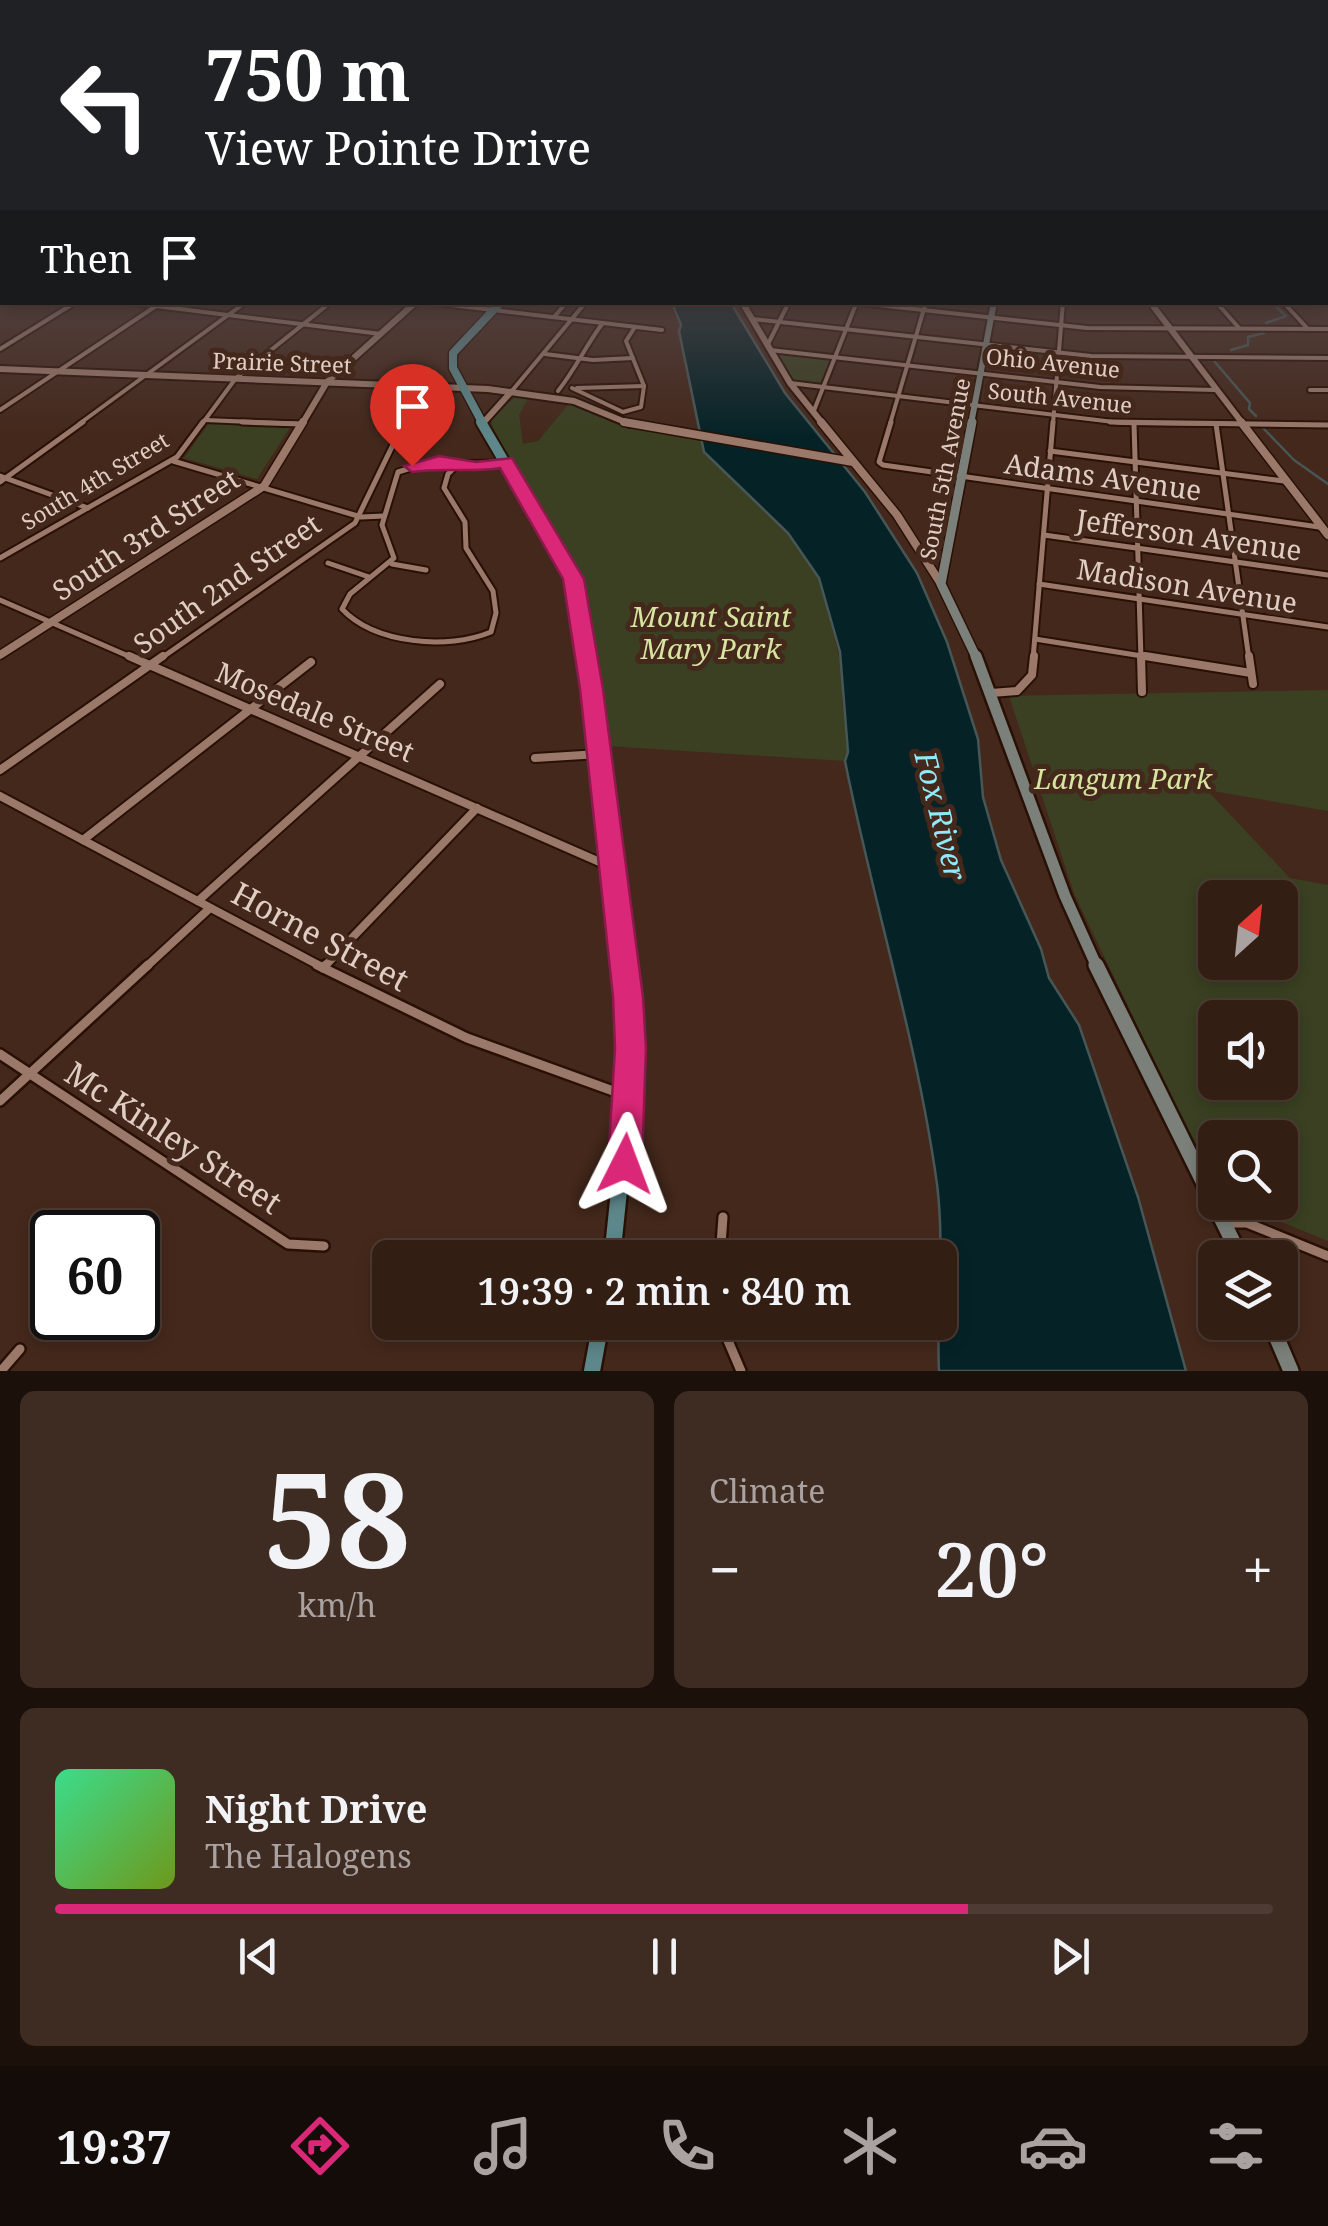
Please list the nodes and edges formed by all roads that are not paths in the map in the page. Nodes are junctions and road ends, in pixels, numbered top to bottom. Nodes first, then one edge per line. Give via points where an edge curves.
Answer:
1 (66, 308) edge
2 (152, 308) edge
3 (183, 308) edge
4 (238, 308) edge
5 (324, 308) edge
6 (409, 308) edge
7 (471, 308) edge
8 (496, 308) edge
9 (562, 308) edge
10 (581, 308) edge
11 (746, 308) edge
12 (786, 308) edge
13 (854, 308) edge
14 (904, 308) edge
15 (993, 308) edge
16 (1062, 308) edge
17 (1154, 308) edge
18 (1221, 308) edge
19 (1289, 308) edge
20 (924, 310) junction
21 (493, 311) junction
22 (228, 315) junction
23 (554, 318) junction
24 (992, 318) junction
25 (752, 319) junction
26 (572, 320) junction
27 (780, 322) junction
28 (603, 323) junction
29 (304, 324) junction
30 (1061, 325) junction
31 (635, 327) junction
32 (1169, 328) junction
33 (1239, 329) junction
34 (1308, 329) junction
35 (662, 330) dead end
36 (848, 330) junction
37 (1328, 330) edge
38 (380, 334) junction
39 (916, 337) junction
40 (986, 344) junction
41 (768, 348) junction
42 (0, 349) edge
43 (1059, 352) junction
44 (543, 354) junction
45 (836, 357) junction
46 (1190, 357) junction
47 (582, 358) junction
48 (633, 358) junction
49 (1328, 358) edge
50 (908, 366) junction
51 (0, 369) edge
52 (59, 371) junction
53 (148, 374) junction
54 (981, 374) junction
55 (236, 378) junction
56 (327, 382) junction
57 (1056, 382) junction
58 (790, 384) junction
59 (421, 386) junction
60 (462, 386) junction
61 (644, 386) junction
62 (572, 388) junction
63 (824, 388) junction
64 (1215, 390) junction
65 (1310, 390) dead end
66 (1328, 390) edge
67 (511, 392) junction
68 (899, 397) junction
69 (975, 406) junction
70 (0, 410) edge
71 (813, 414) junction
72 (1054, 416) junction
73 (205, 420) junction
74 (483, 423) junction
75 (301, 424) junction
76 (1134, 424) junction
77 (1216, 424) junction
78 (1241, 424) junction
79 (1328, 425) edge
80 (1050, 451) junction
81 (172, 461) junction
82 (506, 462) junction
83 (853, 462) junction
84 (1135, 462) junction
85 (458, 464) junction
86 (1222, 474) junction
87 (962, 476) junction
88 (2, 478) edge
89 (1284, 482) junction
90 (261, 488) junction
91 (1048, 490) junction
92 (1137, 503) junction
93 (89, 508) junction
94 (384, 516) junction
95 (1228, 516) junction
96 (361, 517) junction
97 (1319, 527) junction
98 (1044, 535) junction
99 (1328, 535) edge
100 (1138, 548) junction
101 (0, 558) edge
102 (1236, 562) junction
103 (328, 563) dead end
104 (391, 564) junction
105 (426, 570) dead end
106 (1328, 576) edge
107 (371, 578) junction
108 (940, 584) junction
109 (1040, 584) junction
110 (1140, 599) junction
111 (0, 600) edge
112 (1243, 614) junction
113 (52, 622) junction
114 (1328, 627) edge
115 (1035, 639) junction
116 (0, 655) edge
117 (1141, 655) junction
118 (311, 662) dead end
119 (150, 664) junction
120 (1251, 673) junction
121 (440, 684) dead end
122 (1253, 684) dead end
123 (1142, 692) dead end
124 (992, 693) junction
125 (250, 708) junction
126 (600, 754) junction
127 (360, 756) junction
128 (535, 758) dead end
129 (0, 770) edge
130 (0, 796) edge
131 (477, 808) junction
132 (83, 840) junction
133 (612, 868) junction
134 (198, 901) junction
135 (210, 908) junction
136 (324, 968) junction
137 (0, 1054) edge
138 (30, 1074) junction
139 (628, 1097) junction
140 (0, 1101) edge
141 (724, 1217) dead end
142 (1222, 1222) junction
143 (615, 1240) edge
144 (722, 1240) edge
145 (1232, 1240) edge
146 (324, 1246) dead end
147 (1328, 1256) edge
148 (597, 1340) edge
149 (727, 1340) edge
150 (1278, 1340) edge
151 (20, 1349) dead end
152 (1, 1371) edge
153 (592, 1371) edge
154 (740, 1371) edge
155 (1292, 1371) edge

1 - 42 street
2 - 52 street
3 - 22 street
4 - 22 street
5 - 29 street, South 4th Street
6 - 38 street, South 3rd Street
7 - 21 street
8 - 21 main road
9 - 23 street
10 - 26 street
11 - 25 street
12 - 27 street
13 - 36 street
14 - 20 street
15 - 24 main road, South 5th Avenue
16 - 30 street
17 - 32 street
18 - 33 street
19 - 34 street
20 - 24 street
20 - 39 street
21 - 23 street
21 - 60 main road via 453,352
22 - 29 street
22 - 53 street
23 - 26 street
24 - 30 street
24 - 40 main road, South 5th Avenue
25 - 27 street
25 - 41 street
26 - 28 street
26 - 44 street
27 - 36 street
27 - 41 street
28 - 31 street
28 - 47 street
29 - 38 street
29 - 55 street, South 4th Street
30 - 32 street
30 - 43 street
31 - 35 street
31 - 48 street via 626,341
32 - 33 street
32 - 46 street
33 - 34 street
34 - 37 street
36 - 39 street
36 - 45 street
38 - 56 street, South 3rd Street
39 - 40 street
39 - 50 street
40 - 43 street
40 - 54 main road, South 5th Avenue
41 - 45 street, Ohio Avenue
41 - 58 street
43 - 46 street
43 - 57 street
44 - 47 street
44 - 67 street
45 - 50 street, Ohio Avenue
45 - 63 street
46 - 49 street
46 - 64 street
47 - 48 street
47 - 62 street via 559,389
48 - 61 street
50 - 54 street, Ohio Avenue
50 - 68 street
51 - 52 street, Prairie Street
52 - 53 street, Prairie Street
52 - 70 street
53 - 55 street, Prairie Street
53 - 88 street
54 - 57 street, Ohio Avenue
54 - 69 main road, South 5th Avenue
55 - 56 street, Prairie Street
55 - 73 street, South 4th Street
56 - 59 street, Prairie Street
56 - 75 street, South 3rd Street
57 - 64 street, Ohio Avenue
57 - 72 street
58 - 63 street, South Avenue
58 - 71 street
59 - 60 street, Prairie Street
59 - 96 street, South 2nd Street
60 - 67 street, Prairie Street
60 - 74 main road
61 - 62 street
61 - 62 street via 641,408 626,413
63 - 68 street, South Avenue
63 - 71 street
64 - 78 street
65 - 66 street
67 - 74 street
67 - 83 street, Prairie Street via 574,401 617,422
68 - 69 street, South Avenue
68 - 87 street, Adams Avenue via 879,462
69 - 72 street, South Avenue
69 - 87 main road, South 5th Avenue
71 - 83 street
72 - 76 street, South Avenue
72 - 80 street
73 - 75 street
73 - 81 street, South 4th Street
74 - 82 main road
75 - 90 street, South 3rd Street
76 - 77 street, South Avenue
76 - 84 street
77 - 78 street, South Avenue
77 - 86 street
78 - 79 street, South Avenue
78 - 89 street
80 - 84 street
80 - 91 street
81 - 90 street
81 - 93 street, South 4th Street
82 - 85 street
82 - 126 main road via 574,579
83 - 108 street via 897,515
84 - 86 street
84 - 92 street
85 - 94 street via 398,472
85 - 107 street via 444,488 465,522 466,548 493,592 491,632 447,642 358,624 343,612 344,602
86 - 89 street
86 - 95 street
87 - 91 street, Adams Avenue
87 - 108 main road, South 5th Avenue
88 - 93 street
89 - 97 street
90 - 96 street
90 - 113 street, South 3rd Street
91 - 92 street, Adams Avenue
91 - 98 street
92 - 95 street, Adams Avenue
92 - 100 street
93 - 101 street, South 4th Street
94 - 96 street
94 - 104 street
95 - 97 street, Adams Avenue
95 - 102 street
96 - 119 street, South 2nd Street
97 - 99 street
98 - 100 street, Jefferson Avenue
98 - 109 street
100 - 102 street, Jefferson Avenue
100 - 110 street
102 - 106 street, Jefferson Avenue
102 - 112 street
103 - 107 street
104 - 105 street
104 - 107 street
108 - 124 main road
109 - 110 street, Madison Avenue
109 - 115 street
110 - 112 street, Madison Avenue
110 - 117 street
111 - 113 street, Mosedale Street
112 - 114 street, Madison Avenue
112 - 120 street
113 - 116 street, South 3rd Street
113 - 119 street, Mosedale Street
115 - 117 street
115 - 124 street via 1026,685
117 - 120 street
117 - 123 street
118 - 125 street
119 - 125 street, Mosedale Street
119 - 129 street, South 2nd Street
120 - 122 street
121 - 127 street
124 - 142 main road via 1065,896
125 - 127 street, Mosedale Street
125 - 132 street
126 - 128 street
126 - 133 main road
127 - 131 street, Mosedale Street
127 - 134 street
130 - 132 street, Horne Street
131 - 133 street, Mosedale Street
131 - 136 street
132 - 134 street, Horne Street
133 - 139 main road via 628,997
134 - 135 street, Horne Street
135 - 136 street, Horne Street
135 - 138 street
136 - 139 street, Horne Street via 422,1020
137 - 138 street, Mc Kinley Street
138 - 140 street
138 - 146 street, Mc Kinley Street via 288,1244
139 - 143 main road
141 - 144 street
142 - 145 main road
142 - 147 street via 1247,1223
148 - 153 main road
149 - 154 street
150 - 155 main road
151 - 152 street

